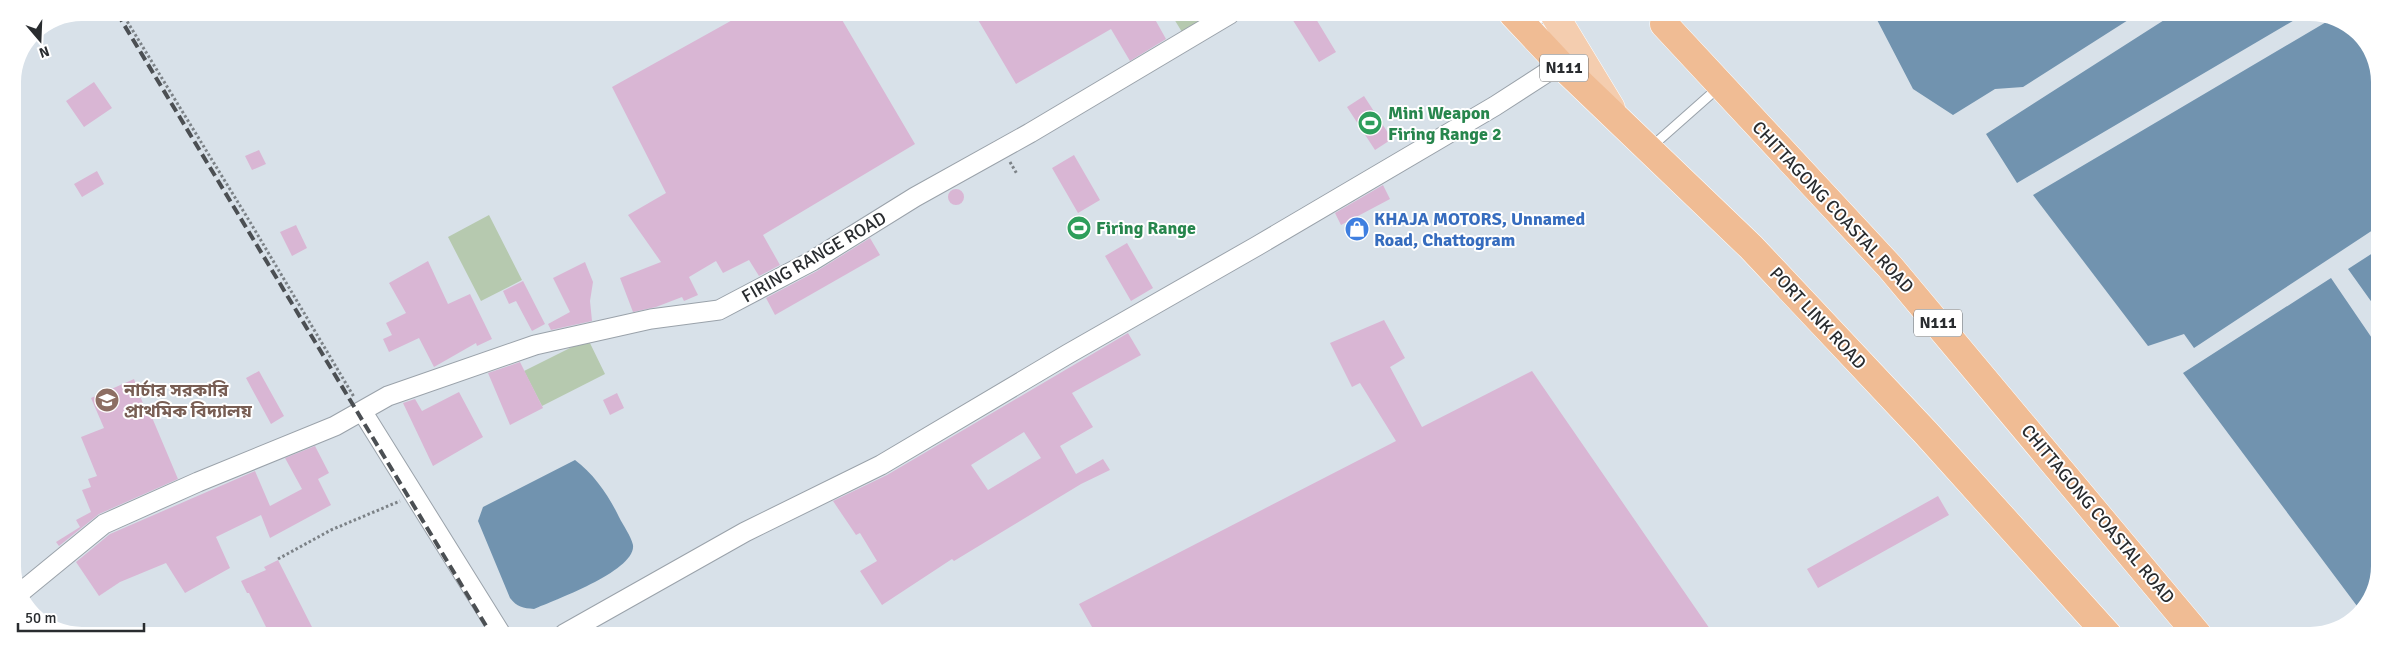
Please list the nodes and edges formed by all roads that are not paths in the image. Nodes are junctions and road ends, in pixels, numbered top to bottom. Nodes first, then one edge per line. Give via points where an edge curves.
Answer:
1 (1218, 21) edge
2 (1538, 21) edge
3 (1538, 21) edge
4 (1661, 21) edge
5 (1568, 57) junction
6 (1721, 86) junction
7 (1649, 149) junction
8 (362, 410) junction
9 (26, 588) edge
10 (496, 627) edge
11 (576, 627) edge
12 (2101, 627) edge
13 (2191, 627) edge

1 - 8 street, FIRING RANGE ROAD via 915,197 812,261 719,310 651,319 535,345 388,396
2 - 5 highway, PORT LINK ROAD / N111
3 - 5 main road
4 - 6 highway, CHITTAGONG COASTAL ROAD / N111
5 - 7 highway, PORT LINK ROAD / N111 via 1619,120
5 - 11 street via 1495,106 881,465 745,532
6 - 7 lane
6 - 13 highway, CHITTAGONG COASTAL ROAD / N111 via 1890,267
7 - 12 highway, PORT LINK ROAD / N111 via 1758,254 1926,433
8 - 9 street, FIRING RANGE ROAD via 335,426 104,524
8 - 10 street

